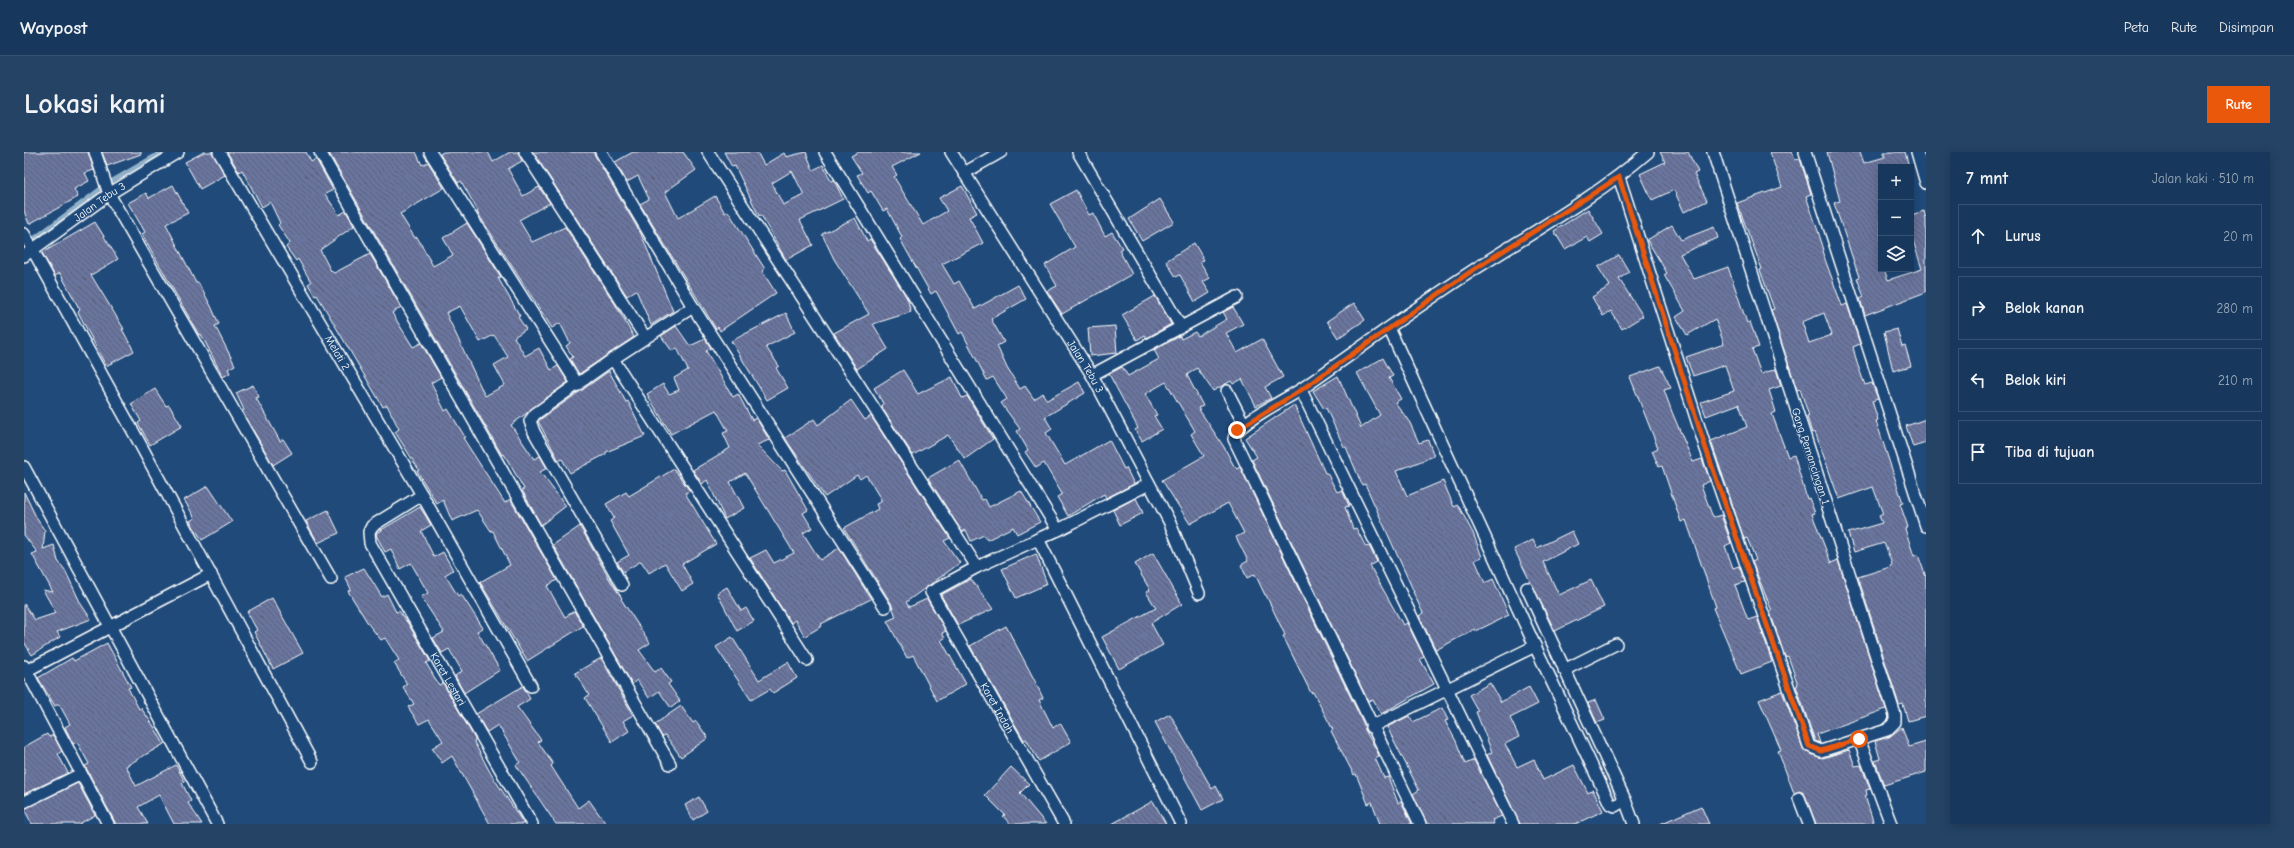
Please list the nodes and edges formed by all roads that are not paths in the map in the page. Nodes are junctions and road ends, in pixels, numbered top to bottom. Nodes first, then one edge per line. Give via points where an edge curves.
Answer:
1 (95, 152) edge
2 (178, 152) edge
3 (219, 152) edge
4 (320, 152) edge
5 (430, 152) edge
6 (525, 152) edge
7 (601, 152) edge
8 (708, 152) edge
9 (825, 152) edge
10 (951, 152) edge
11 (1001, 152) edge
12 (1078, 152) edge
13 (1648, 152) edge
14 (1713, 152) edge
15 (1805, 152) edge
16 (1917, 152) edge
17 (964, 173) junction
18 (1619, 177) junction
19 (1926, 183) edge
20 (108, 193) junction
21 (24, 235) edge
22 (28, 251) edge
23 (1236, 297) dead end
24 (693, 307) junction
25 (1181, 327) junction
26 (1389, 328) junction
27 (645, 338) junction
28 (613, 359) junction
29 (1092, 375) junction
30 (578, 385) junction
31 (1301, 390) junction
32 (1226, 391) dead end
33 (1244, 424) junction
34 (24, 467) edge
35 (1149, 484) junction
36 (422, 495) junction
37 (1926, 526) edge
38 (1058, 530) junction
39 (1038, 539) junction
40 (977, 567) junction
41 (211, 574) junction
42 (331, 579) dead end
43 (622, 585) dead end
44 (1527, 588) dead end
45 (1199, 593) dead end
46 (885, 607) dead end
47 (110, 628) junction
48 (1616, 644) dead end
49 (1535, 646) junction
50 (807, 660) dead end
51 (25, 670) edge
52 (1564, 670) junction
53 (531, 686) dead end
54 (1447, 691) junction
55 (1371, 727) junction
56 (1859, 739) junction
57 (312, 762) dead end
58 (670, 764) dead end
59 (81, 774) junction
60 (1799, 798) dead end
61 (1625, 800) junction
62 (24, 802) edge
63 (108, 824) edge
64 (217, 824) edge
65 (532, 824) edge
66 (1064, 824) edge
67 (1181, 824) edge
68 (1420, 824) edge
69 (1513, 824) edge
70 (1634, 824) edge
71 (1809, 824) edge
72 (1891, 824) edge

1 - 20 street
2 - 20 street, Jalan Tebu 3
3 - 36 street, Melati 2
4 - 58 street
5 - 30 street
6 - 27 street
7 - 24 street
8 - 40 street
9 - 38 street
10 - 17 street, Jalan Tebu 3
11 - 17 street
12 - 25 street
13 - 18 street
14 - 56 street, Gang Pemancingan 1 via 1895,715 1894,722 1887,730
15 - 37 street
16 - 19 street
17 - 29 street, Jalan Tebu 3
18 - 26 street via 1470,272
18 - 56 street, Gang Pemancingan 1 via 1706,449 1809,746 1821,751
20 - 22 street, Jalan Tebu 3
20 - 42 street
21 - 22 street
22 - 41 street
23 - 25 street
24 - 27 street
24 - 46 street
25 - 29 street
26 - 31 street
26 - 49 street
27 - 28 street
28 - 30 street
28 - 50 street
29 - 35 street, Jalan Tebu 3
30 - 43 street via 535,414 530,421
31 - 33 street
31 - 54 street
32 - 33 street
33 - 55 street via 1237,430 1234,439
34 - 47 street
35 - 38 street
35 - 45 street, Jalan Tebu 3 via 1169,521
36 - 53 street, Melati 2
36 - 65 street, Karet Lestari via 372,526 369,532 370,542
38 - 39 street
39 - 40 street
39 - 67 street
40 - 66 street, Karet Indah via 932,592
41 - 47 street
41 - 57 street
44 - 52 street
47 - 51 street
47 - 64 street
48 - 52 street
49 - 54 street
49 - 61 street via 1610,804 1615,806
51 - 59 street
52 - 61 street
54 - 55 street
54 - 69 street
55 - 68 street
56 - 72 street
59 - 62 street
59 - 63 street
60 - 71 street
61 - 70 street

